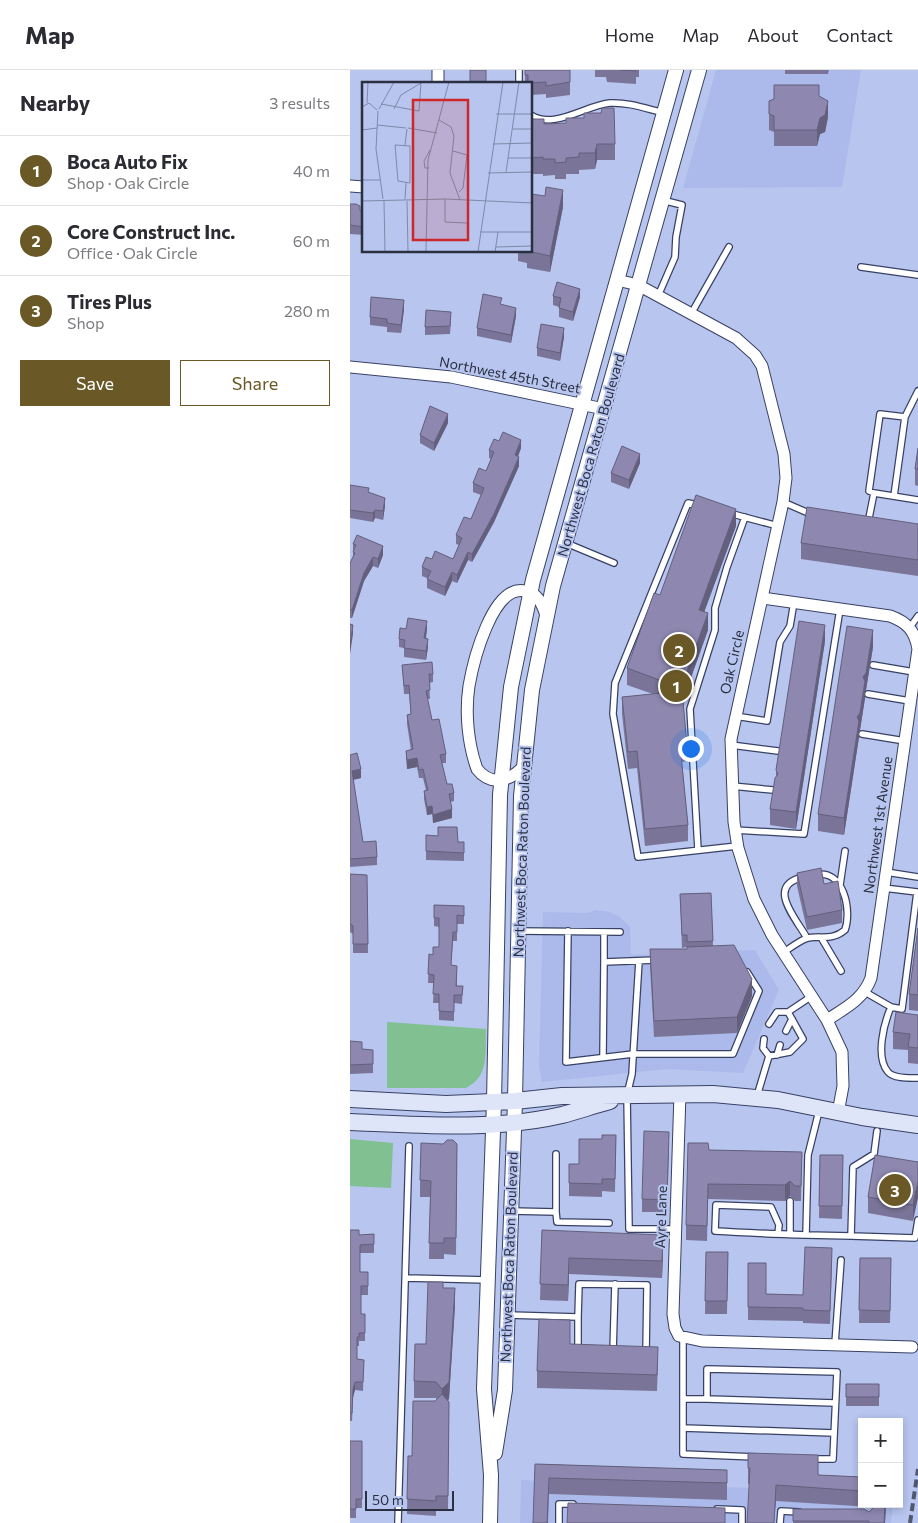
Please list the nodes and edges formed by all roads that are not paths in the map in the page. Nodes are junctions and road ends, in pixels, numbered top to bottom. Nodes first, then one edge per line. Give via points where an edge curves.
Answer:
1 (676, 70) edge
2 (699, 70) edge
3 (664, 113) junction
4 (532, 115) edge
5 (685, 119) junction
6 (662, 200) junction
7 (729, 247) dead end
8 (861, 267) dead end
9 (918, 275) edge
10 (617, 280) junction
11 (638, 285) junction
12 (658, 296) junction
13 (691, 314) junction
14 (350, 367) edge
15 (918, 391) edge
16 (582, 405) junction
17 (604, 409) junction
18 (906, 417) junction
19 (874, 493) junction
20 (894, 496) junction
21 (918, 500) edge
22 (783, 502) junction
23 (707, 508) edge
24 (726, 512) edge
25 (818, 516) edge
26 (745, 517) junction
27 (860, 522) edge
28 (868, 524) junction
29 (877, 525) edge
30 (778, 526) junction
31 (566, 543) junction
32 (614, 563) dead end
33 (530, 592) junction
34 (762, 598) junction
35 (794, 602) junction
36 (840, 609) junction
37 (546, 615) junction
38 (918, 616) edge
39 (906, 624) junction
40 (917, 655) edge
41 (873, 665) dead end
42 (916, 670) edge
43 (868, 694) dead end
44 (910, 701) junction
45 (735, 716) junction
46 (862, 734) dead end
47 (905, 741) junction
48 (731, 745) junction
49 (778, 751) edge
50 (523, 767) junction
51 (501, 781) junction
52 (732, 786) junction
53 (773, 790) edge
54 (735, 830) junction
55 (737, 846) junction
56 (698, 850) junction
57 (845, 851) dead end
58 (886, 872) junction
59 (918, 877) edge
60 (840, 885) junction
61 (884, 888) junction
62 (917, 892) edge
63 (518, 931) junction
64 (568, 931) junction
65 (604, 932) junction
66 (620, 932) dead end
67 (807, 938) junction
68 (822, 939) junction
69 (784, 952) junction
70 (659, 960) edge
71 (639, 961) junction
72 (604, 962) junction
73 (745, 968) edge
74 (841, 971) dead end
75 (865, 992) junction
76 (812, 996) junction
77 (891, 1007) junction
78 (788, 1012) junction
79 (792, 1019) junction
80 (827, 1020) junction
81 (770, 1024) dead end
82 (786, 1031) dead end
83 (764, 1039) dead end
84 (780, 1045) dead end
85 (633, 1054) junction
86 (777, 1055) junction
87 (603, 1056) junction
88 (769, 1056) junction
89 (918, 1078) edge
90 (680, 1093) junction
91 (628, 1095) junction
92 (757, 1098) junction
93 (350, 1099) edge
94 (515, 1101) junction
95 (494, 1102) junction
96 (819, 1109) junction
97 (838, 1113) junction
98 (350, 1122) edge
99 (514, 1122) junction
100 (492, 1124) junction
101 (918, 1125) edge
102 (878, 1131) dead end
103 (409, 1146) dead end
104 (556, 1154) dead end
105 (800, 1159) edge
106 (808, 1159) junction
107 (861, 1163) junction
108 (870, 1164) dead end
109 (790, 1201) dead end
110 (511, 1211) junction
111 (556, 1212) junction
112 (918, 1220) edge
113 (609, 1222) dead end
114 (676, 1229) junction
115 (778, 1234) junction
116 (790, 1234) junction
117 (806, 1235) junction
118 (851, 1236) junction
119 (841, 1260) dead end
120 (406, 1278) junction
121 (488, 1280) junction
122 (615, 1284) junction
123 (507, 1315) junction
124 (578, 1317) junction
125 (683, 1338) junction
126 (835, 1344) junction
127 (912, 1347) dead end
128 (586, 1353) edge
129 (604, 1354) edge
130 (613, 1354) junction
131 (621, 1354) edge
132 (638, 1355) edge
133 (684, 1399) junction
134 (707, 1399) junction
135 (835, 1403) junction
136 (683, 1428) junction
137 (834, 1433) junction
138 (767, 1457) edge
139 (805, 1458) edge
140 (491, 1475) junction
141 (579, 1505) edge
142 (713, 1509) edge
143 (810, 1512) edge
144 (398, 1523) edge
145 (490, 1523) edge
146 (559, 1523) edge
147 (742, 1523) edge
148 (780, 1523) edge

1 - 3 street, Northwest Boca Raton Boulevard
2 - 5 street, Northwest Boca Raton Boulevard
3 - 4 lane via 609,103 563,117 541,119
3 - 5 street
3 - 10 street, Northwest Boca Raton Boulevard
5 - 6 street, Northwest Boca Raton Boulevard
6 - 11 street, Northwest Boca Raton Boulevard
6 - 12 lane via 682,206 675,257
7 - 13 lane
8 - 9 lane
10 - 11 street, Oak Circle
10 - 16 street, Northwest Boca Raton Boulevard
11 - 12 street, Oak Circle
11 - 17 street, Northwest Boca Raton Boulevard
12 - 13 street, Oak Circle
13 - 22 street, Oak Circle via 746,345 762,366 784,454
14 - 16 street, Northwest 45th Street via 451,377
15 - 18 lane
16 - 17 street, Northwest 45th Street
16 - 33 street, Northwest Boca Raton Boulevard
17 - 31 street, Northwest Boca Raton Boulevard
18 - 19 lane via 880,414 869,491
18 - 20 lane
19 - 20 lane
19 - 28 lane
20 - 21 lane
22 - 25 lane
22 - 30 street, Oak Circle
23 - 56 lane via 688,502 615,683 612,714 638,857
24 - 26 lane
26 - 30 lane
26 - 56 lane via 715,608 715,630 690,709
27 - 28 lane
28 - 29 lane
30 - 34 street, Oak Circle
31 - 32 lane
31 - 37 street, Northwest Boca Raton Boulevard
33 - 37 street via 537,596
33 - 51 street, Northwest Boca Raton Boulevard via 511,687
33 - 51 street via 517,590 499,602 483,635 469,687 468,717 477,769 488,778
34 - 35 street
34 - 45 street, Oak Circle
35 - 36 street
35 - 45 lane via 790,626 780,642 767,721
36 - 39 street
36 - 54 lane via 804,834
37 - 50 street, Northwest Boca Raton Boulevard via 532,690
38 - 39 lane
39 - 40 street, Northwest 1st Avenue via 916,638
40 - 42 street, Northwest 1st Avenue
41 - 42 lane
42 - 44 street, Northwest 1st Avenue
43 - 44 lane
44 - 47 street, Northwest 1st Avenue
45 - 48 street, Oak Circle
46 - 47 lane
47 - 58 street, Northwest 1st Avenue
48 - 49 lane
48 - 52 street, Oak Circle
50 - 51 street
50 - 63 street, Northwest Boca Raton Boulevard
51 - 95 street, Northwest Boca Raton Boulevard
52 - 53 lane
52 - 54 street, Oak Circle
54 - 55 street, Oak Circle
55 - 56 lane
55 - 69 street, Oak Circle via 754,900
57 - 60 lane
58 - 59 lane
58 - 61 street, Northwest 1st Avenue
60 - 67 lane via 820,874 786,884 784,898
60 - 68 lane via 845,896 848,923 840,934
61 - 62 lane
61 - 75 street, Northwest 1st Avenue via 871,978
62 - 77 lane via 902,1012
63 - 64 lane
63 - 94 street, Northwest Boca Raton Boulevard
64 - 65 lane
64 - 87 lane via 566,1062
65 - 66 lane
65 - 72 lane
67 - 68 lane
67 - 69 lane
68 - 74 lane
69 - 76 street, Oak Circle
70 - 71 lane
71 - 72 lane
71 - 85 lane
72 - 87 lane
73 - 85 lane via 759,991 733,1054
75 - 77 lane
75 - 80 street
76 - 78 lane
76 - 80 street, Oak Circle
77 - 89 lane via 881,1035 887,1072 894,1076
78 - 79 lane
78 - 81 lane via 777,1012
79 - 82 lane
79 - 86 lane via 803,1038 790,1052
80 - 97 street, Oak Circle via 844,1059
83 - 88 lane via 763,1048
84 - 86 lane
85 - 87 lane
85 - 91 lane
86 - 88 lane
88 - 92 lane
90 - 91 main road
90 - 92 main road
90 - 114 street, Ayre Lane
91 - 94 main road via 562,1096
91 - 99 main road via 562,1115
91 - 114 lane via 629,1229
92 - 96 main road
93 - 95 main road
94 - 95 main road
94 - 99 street, Northwest Boca Raton Boulevard
95 - 100 street, Northwest Boca Raton Boulevard
96 - 97 main road
96 - 106 lane
97 - 101 main road
98 - 100 main road via 437,1126
99 - 100 main road
99 - 110 street, Northwest Boca Raton Boulevard
100 - 121 street, Northwest Boca Raton Boulevard
102 - 107 lane via 874,1154
103 - 120 lane
104 - 111 lane
105 - 106 lane
106 - 117 lane
107 - 108 lane
107 - 118 lane via 853,1167
109 - 116 lane
110 - 111 lane
110 - 123 street, Northwest Boca Raton Boulevard
111 - 113 lane via 557,1222
112 - 118 lane via 915,1238
114 - 125 street, Ayre Lane via 673,1314 677,1333
115 - 115 lane via 715,1231 716,1205 771,1207 779,1225
115 - 116 lane
116 - 117 lane
117 - 118 lane
119 - 126 lane
120 - 121 lane
120 - 144 lane
121 - 140 street, Northwest Boca Raton Boulevard via 484,1389
122 - 124 lane via 579,1284
122 - 130 lane
122 - 132 lane via 647,1285 646,1355
123 - 124 lane
123 - 140 street, Northwest Boca Raton Boulevard via 505,1390
124 - 128 lane via 578,1353
125 - 126 street
125 - 133 lane
126 - 127 street
129 - 130 lane
130 - 131 lane
133 - 134 lane
133 - 136 lane
134 - 135 lane
134 - 135 lane via 707,1369 837,1372
135 - 137 lane
136 - 137 lane
136 - 138 lane via 682,1454
137 - 139 lane via 833,1460
140 - 145 street, Northwest Boca Raton Boulevard
141 - 146 lane via 559,1504
142 - 147 lane via 742,1510
143 - 148 lane via 780,1511

